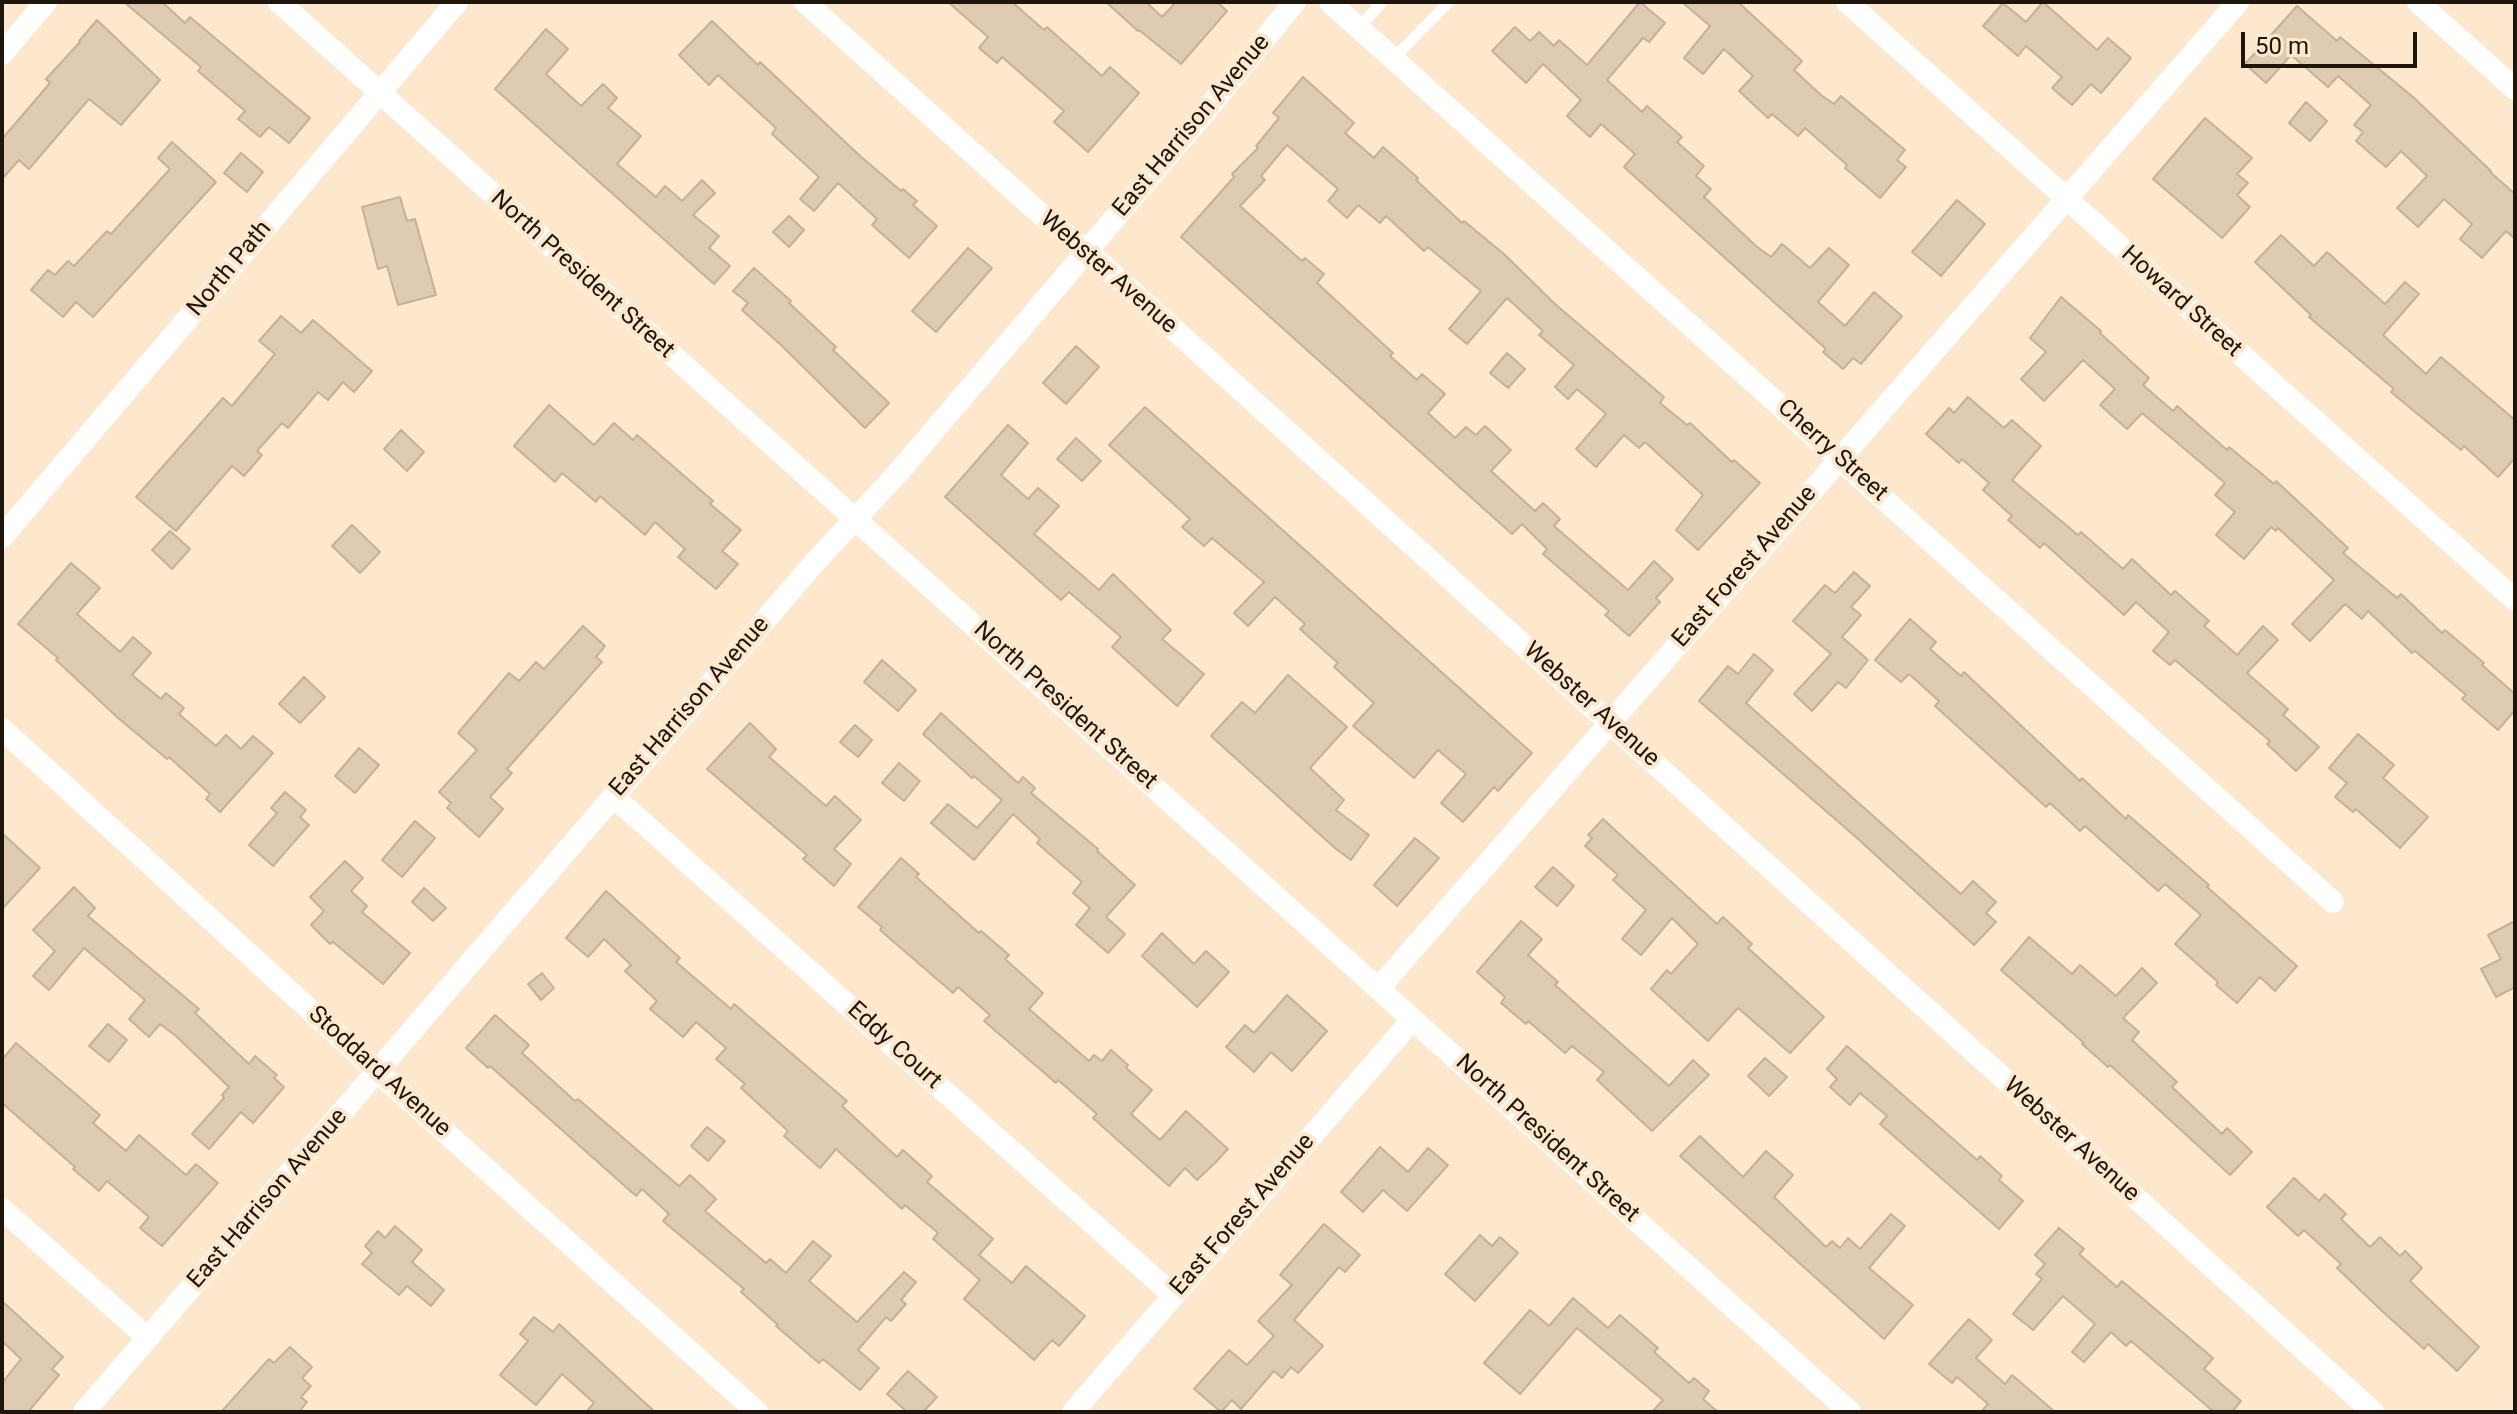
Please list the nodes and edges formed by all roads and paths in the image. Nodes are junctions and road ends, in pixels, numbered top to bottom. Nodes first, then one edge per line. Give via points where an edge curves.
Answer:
1 (46, 2) edge
2 (279, 2) edge
3 (457, 2) edge
4 (805, 2) edge
5 (1295, 2) edge
6 (1330, 2) edge
7 (1382, 2) edge
8 (1449, 2) edge
9 (1847, 2) edge
10 (2238, 2) edge
11 (2434, 7) edge
12 (1359, 28) junction
13 (2, 54) edge
14 (1393, 59) junction
15 (2515, 89) edge
16 (380, 93) junction
17 (2066, 199) junction
18 (1087, 251) junction
19 (1840, 459) junction
20 (855, 518) junction
21 (2, 537) edge
22 (2515, 600) edge
23 (1611, 722) junction
24 (2, 729) edge
25 (613, 796) junction
26 (2333, 902) dead end
27 (1379, 988) junction
28 (1413, 1019) junction
29 (377, 1071) junction
30 (2, 1209) edge
31 (1174, 1296) junction
32 (148, 1338) junction
33 (84, 1412) edge
34 (757, 1412) edge
35 (1073, 1412) edge
36 (1850, 1412) edge
37 (2373, 1412) edge

1 - 13 street
2 - 16 street, North President Street
3 - 16 street, North Path
4 - 18 street, Webster Avenue
5 - 18 street, East Harrison Avenue
6 - 12 street, Cherry Street
7 - 12 lane
8 - 14 lane
9 - 17 street, Howard Street
10 - 17 street, East Forest Avenue
11 - 15 street
12 - 14 street, Cherry Street
14 - 19 street, Cherry Street
16 - 20 street, North President Street
16 - 21 street, North Path
17 - 19 street, East Forest Avenue
17 - 22 street, Howard Street
18 - 20 street, East Harrison Avenue
18 - 23 street, Webster Avenue
19 - 23 street, East Forest Avenue
19 - 26 street, Cherry Street
20 - 25 street, East Harrison Avenue
20 - 27 street, North President Street
23 - 27 street, East Forest Avenue
23 - 37 street, Webster Avenue
24 - 29 street, Stoddard Avenue
25 - 29 street, East Harrison Avenue
25 - 31 street, Eddy Court
27 - 28 street, North President Street
28 - 31 street, East Forest Avenue
28 - 36 street, North President Street
29 - 32 street, East Harrison Avenue
29 - 34 street, Stoddard Avenue
30 - 32 street
31 - 35 street, East Forest Avenue
32 - 33 street, East Harrison Avenue

